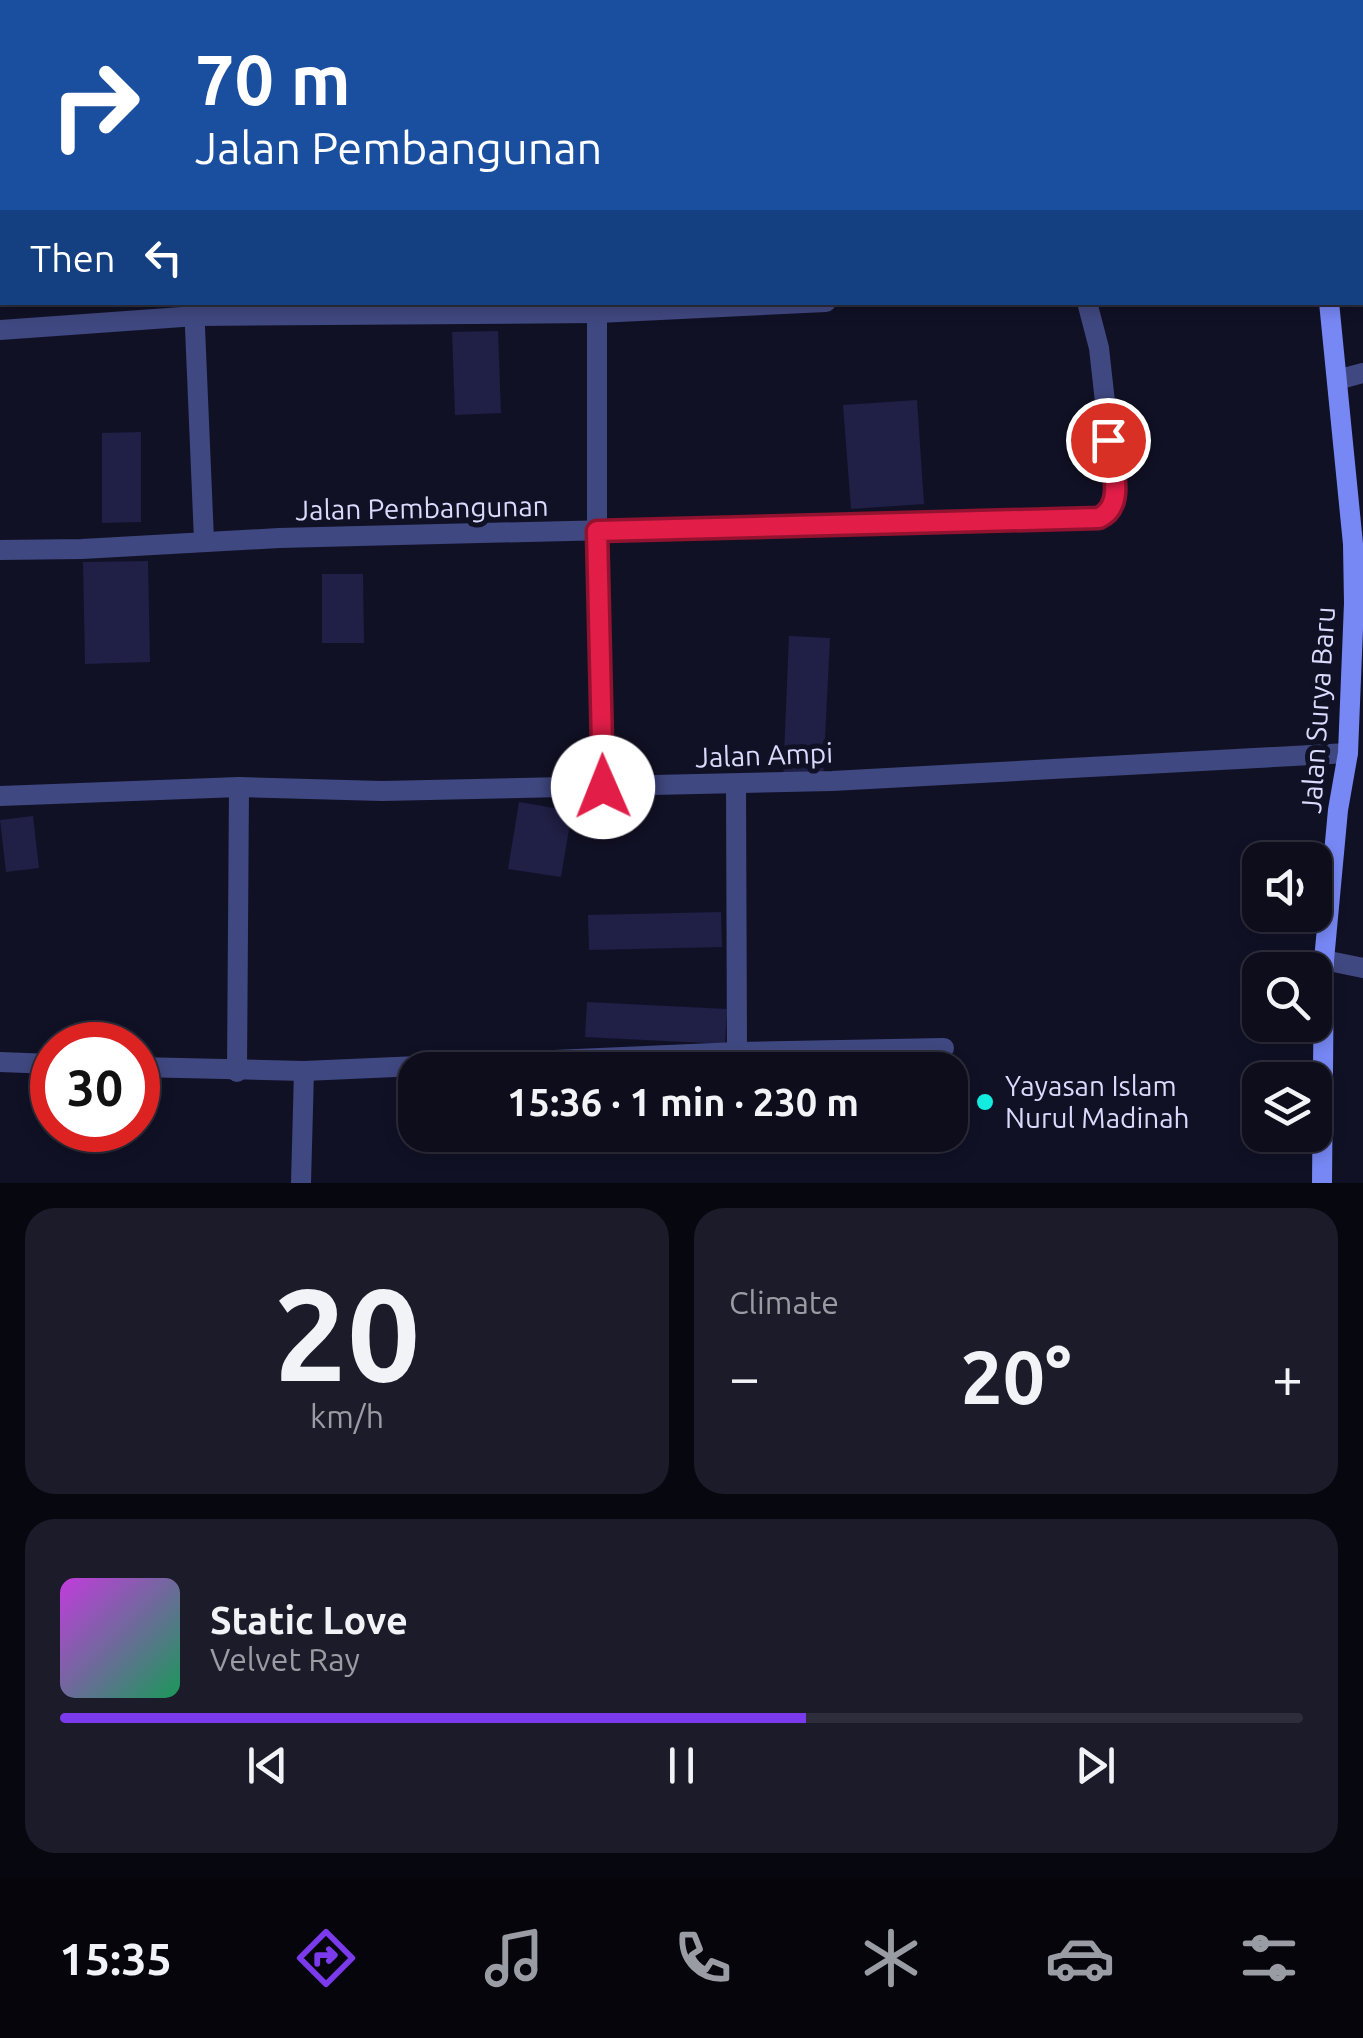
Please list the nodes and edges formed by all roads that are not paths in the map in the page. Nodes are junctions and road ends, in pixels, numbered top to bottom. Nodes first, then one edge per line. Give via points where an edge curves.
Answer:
1 (712, 305) edge
2 (1087, 305) edge
3 (1329, 305) edge
4 (598, 308) edge
5 (195, 309) edge
6 (0, 330) edge
7 (1363, 373) edge
8 (1337, 380) junction
9 (597, 531) junction
10 (204, 540) junction
11 (1358, 543) edge
12 (0, 550) edge
13 (1348, 753) junction
14 (736, 784) junction
15 (239, 787) junction
16 (603, 787) junction
17 (0, 796) edge
18 (1325, 952) edge
19 (1332, 962) edge
20 (1363, 968) edge
21 (1323, 1042) edge
22 (944, 1048) dead end
23 (737, 1052) joint
24 (0, 1062) edge
25 (30, 1063) edge
26 (398, 1067) edge
27 (160, 1069) edge
28 (304, 1071) junction
29 (237, 1072) junction
30 (301, 1183) edge
31 (1322, 1183) edge

1 - 4 street
2 - 9 street, Jalan Pembangunan via 1116,501 1108,514
3 - 8 street, Jalan Surya Baru
4 - 5 street
4 - 9 street
5 - 6 street
5 - 10 street
7 - 8 street
8 - 11 street, Jalan Surya Baru
9 - 10 street, Jalan Pembangunan
9 - 16 street
10 - 12 street, Jalan Pembangunan
11 - 13 street, Jalan Surya Baru
13 - 14 street, Jalan Ampi
13 - 18 street, Jalan Surya Baru
14 - 16 street, Jalan Ampi
14 - 23 street
15 - 16 street, Jalan Ampi
15 - 17 street, Jalan Ampi
15 - 29 street
19 - 20 street
21 - 31 street, Jalan Surya Baru
22 - 23 street
24 - 25 street
26 - 28 street
27 - 29 street
28 - 29 street
28 - 30 street

